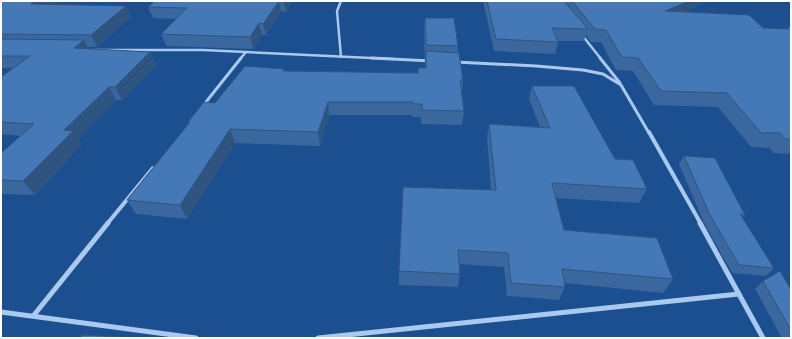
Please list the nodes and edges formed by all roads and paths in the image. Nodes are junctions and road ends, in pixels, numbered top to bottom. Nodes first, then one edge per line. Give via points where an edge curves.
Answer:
1 (341, 1) edge
2 (791, 28) edge
3 (580, 32) edge
4 (791, 36) edge
5 (86, 50) edge
6 (246, 52) junction
7 (341, 57) junction
8 (435, 61) edge
9 (450, 62) edge
10 (621, 85) junction
11 (197, 114) edge
12 (157, 162) edge
13 (739, 294) junction
14 (1, 312) edge
15 (34, 316) junction
16 (196, 338) edge
17 (318, 338) edge
18 (763, 338) edge

1 - 7 street via 338,11
2 - 4 street via 788,31
3 - 10 street
5 - 6 street
6 - 7 street
6 - 11 street
7 - 8 street
9 - 10 street via 583,70 602,74
10 - 13 street
12 - 15 street
13 - 17 street
13 - 18 street
14 - 15 street
15 - 16 street

